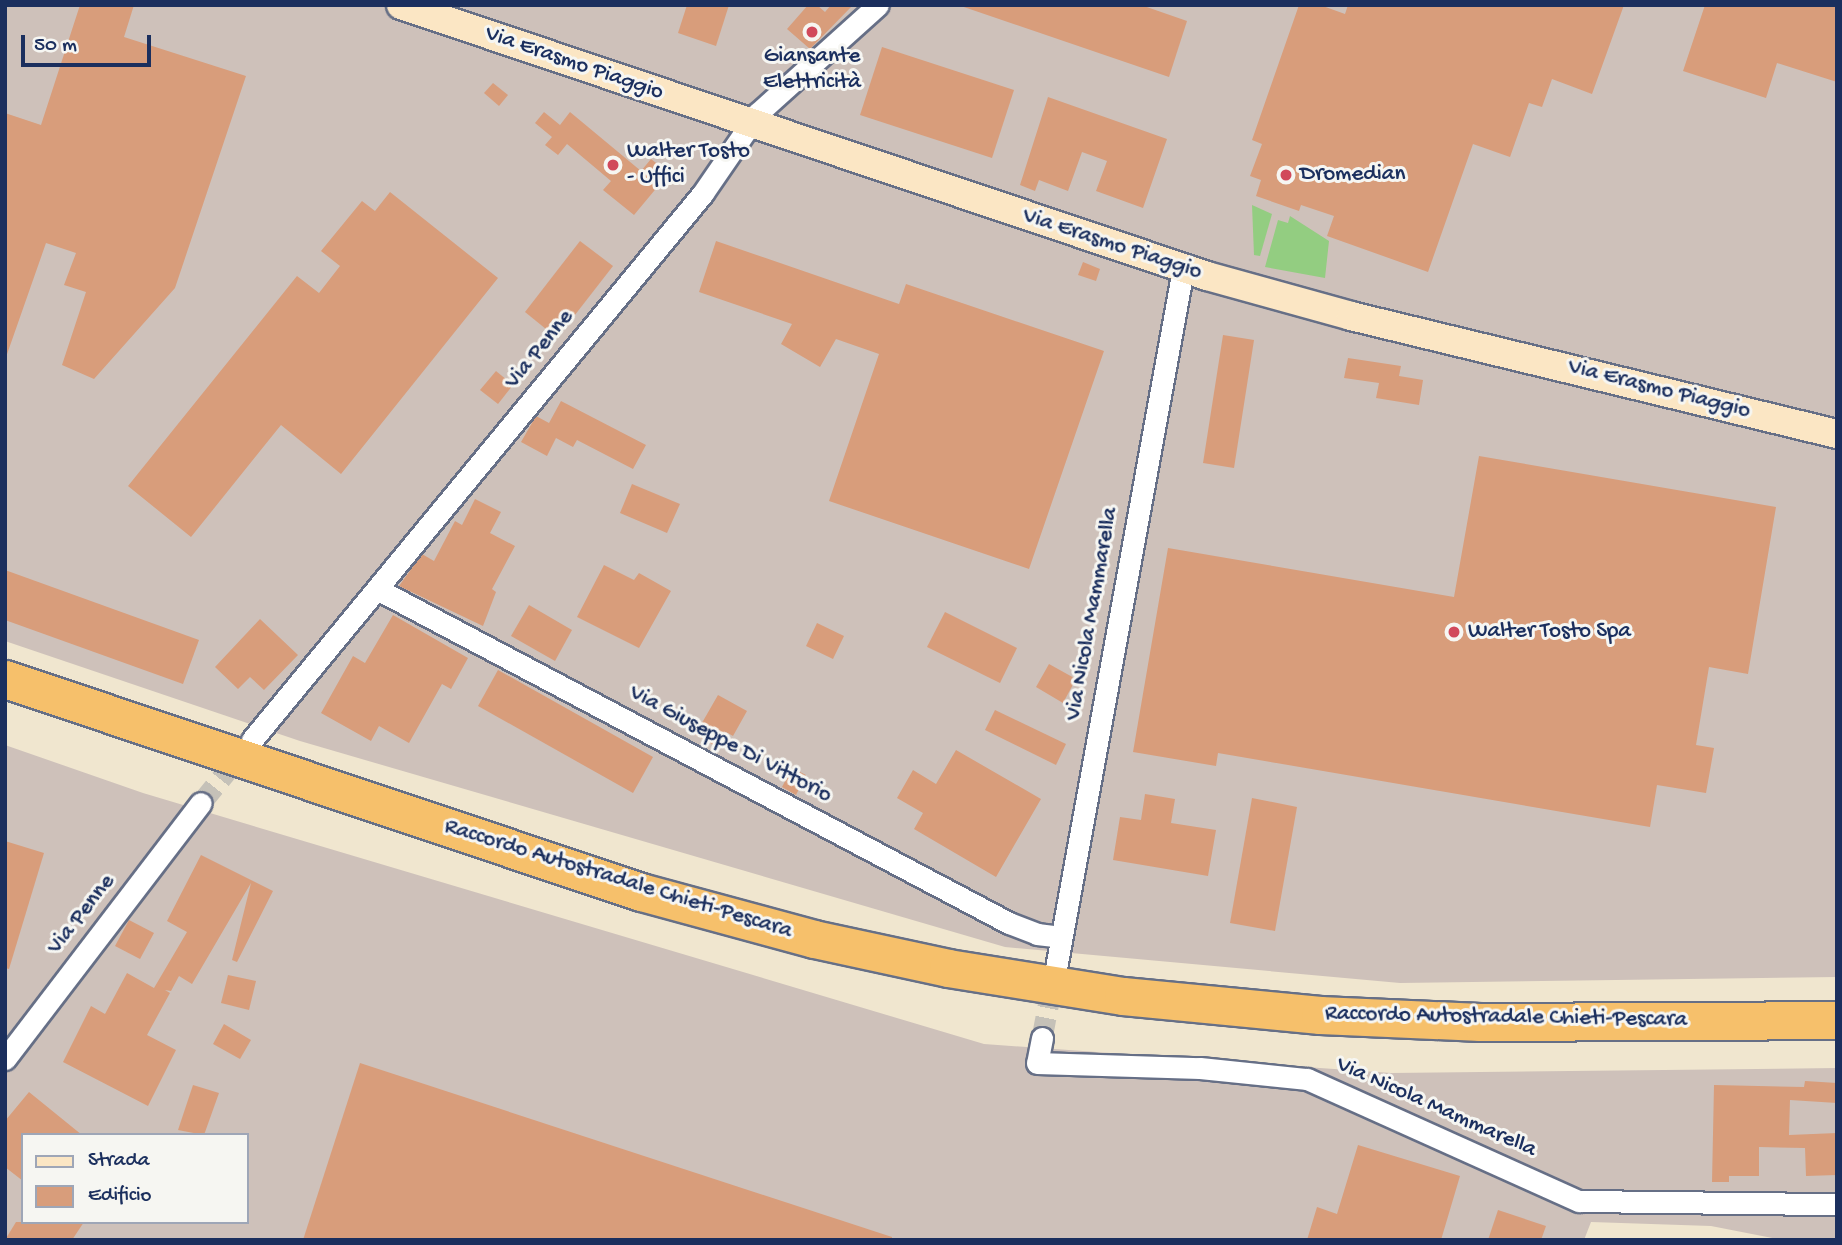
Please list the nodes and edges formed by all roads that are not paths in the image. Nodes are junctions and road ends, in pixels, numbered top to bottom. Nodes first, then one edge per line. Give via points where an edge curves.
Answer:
1 (401, 5) edge
2 (878, 5) edge
3 (749, 124) junction
4 (1182, 269) junction
5 (1837, 433) edge
6 (377, 589) junction
7 (5, 679) edge
8 (5, 704) edge
9 (252, 740) tunnel mouth
10 (201, 803) tunnel mouth
11 (1061, 937) junction
12 (1056, 968) tunnel mouth
13 (1837, 1020) edge
14 (1042, 1038) tunnel mouth
15 (1837, 1044) edge
16 (5, 1059) edge
17 (1837, 1204) edge

1 - 3 street, Via Erasmo Piaggio
2 - 3 street, Via Penne
3 - 4 street, Via Erasmo Piaggio
3 - 6 street, Via Penne via 703,193
4 - 5 street, Via Erasmo Piaggio via 1351,316
4 - 11 street, Via Nicola Mammarella
6 - 9 street, Via Penne
6 - 11 street, Via Giuseppe Di Vittorio via 1009,923
7 - 13 highway, Raccordo Autostradale Chieti-Pescara via 628,888 776,929 948,968 1136,997 1321,1016 1493,1023
8 - 15 highway, Raccordo Autostradale Chieti-Pescara via 639,917 804,961 953,993 1196,1029 1335,1041 1546,1047
10 - 16 street, Via Penne
11 - 12 street, Via Nicola Mammarella
14 - 17 street, Via Nicola Mammarella via 1037,1063 1200,1068 1307,1079 1579,1201

